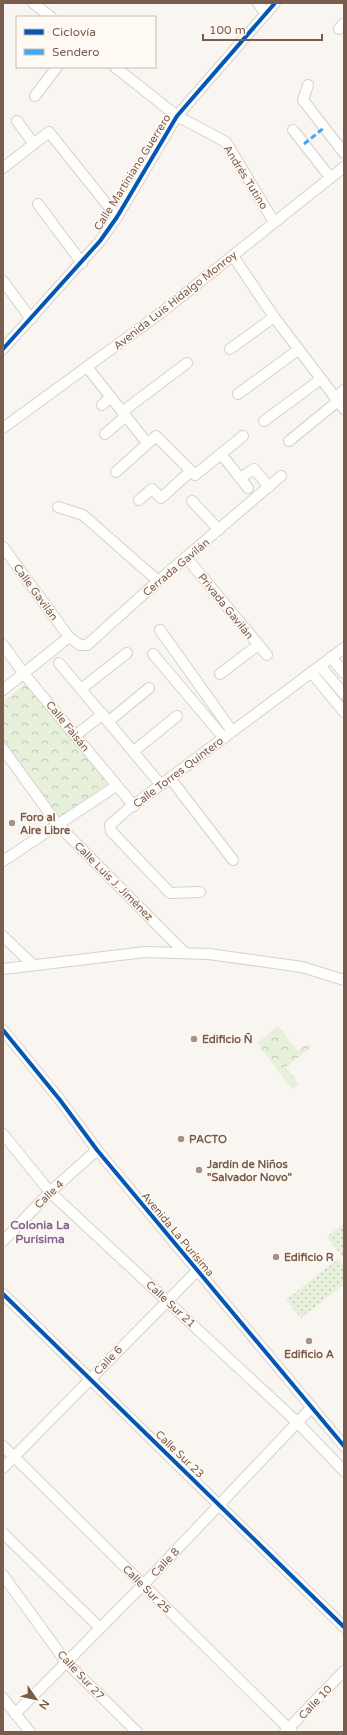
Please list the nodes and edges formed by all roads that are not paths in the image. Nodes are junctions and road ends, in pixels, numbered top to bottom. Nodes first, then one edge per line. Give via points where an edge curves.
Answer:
1 (33, 3) edge
2 (258, 3) edge
3 (275, 3) edge
4 (266, 14) junction
5 (50, 16) edge
6 (56, 68) edge
7 (116, 68) edge
8 (308, 85) dead end
9 (35, 96) dead end
10 (177, 116) junction
11 (17, 121) dead end
12 (293, 130) dead end
13 (34, 144) junction
14 (344, 153) edge
15 (344, 167) edge
16 (3, 168) edge
17 (330, 177) junction
18 (38, 204) dead end
19 (117, 217) junction
20 (274, 222) junction
21 (233, 256) junction
22 (82, 263) junction
23 (3, 281) edge
24 (274, 317) junction
25 (31, 319) junction
26 (3, 349) edge
27 (230, 349) dead end
28 (298, 350) junction
29 (187, 363) dead end
30 (87, 367) junction
31 (321, 379) junction
32 (344, 390) edge
33 (238, 394) dead end
34 (111, 397) junction
35 (339, 403) edge
36 (102, 405) dead end
37 (124, 414) junction
38 (264, 421) dead end
39 (3, 427) edge
40 (105, 434) dead end
41 (243, 436) dead end
42 (290, 440) dead end
43 (147, 443) junction
44 (221, 454) junction
45 (191, 471) junction
46 (116, 472) dead end
47 (281, 476) dead end
48 (240, 478) junction
49 (269, 487) junction
50 (248, 488) dead end
51 (140, 500) dead end
52 (192, 501) dead end
53 (58, 507) dead end
54 (219, 530) junction
55 (3, 547) edge
56 (186, 557) junction
57 (158, 581) junction
58 (160, 630) dead end
59 (69, 637) junction
60 (3, 645) edge
61 (258, 645) junction
62 (344, 648) edge
63 (127, 653) dead end
64 (152, 654) dead end
65 (267, 655) dead end
66 (331, 657) junction
67 (59, 663) dead end
68 (320, 666) junction
69 (311, 672) junction
70 (344, 673) edge
71 (24, 674) junction
72 (220, 674) dead end
73 (149, 688) dead end
74 (81, 689) junction
75 (3, 690) edge
76 (344, 694) edge
77 (344, 712) edge
78 (177, 716) dead end
79 (106, 718) junction
80 (232, 731) junction
81 (76, 735) junction
82 (224, 738) junction
83 (3, 748) edge
84 (134, 751) junction
85 (170, 778) junction
86 (161, 785) junction
87 (116, 786) junction
88 (134, 806) junction
89 (58, 825) junction
90 (233, 860) dead end
91 (3, 861) edge
92 (200, 892) dead end
93 (3, 936) edge
94 (185, 953) junction
95 (32, 965) junction
96 (3, 969) edge
97 (344, 980) edge
98 (3, 1030) edge
99 (3, 1134) edge
100 (97, 1150) junction
101 (50, 1192) junction
102 (3, 1241) edge
103 (196, 1270) junction
104 (3, 1294) edge
105 (167, 1300) junction
106 (89, 1379) junction
107 (312, 1407) junction
108 (298, 1423) junction
109 (3, 1446) edge
110 (344, 1446) edge
111 (14, 1457) junction
112 (3, 1468) edge
113 (344, 1471) edge
114 (219, 1505) junction
115 (3, 1533) edge
116 (3, 1575) edge
117 (143, 1585) junction
118 (344, 1627) edge
119 (100, 1628) junction
120 (66, 1662) junction
121 (344, 1671) edge
122 (3, 1698) edge
123 (15, 1714) junction
124 (289, 1731) edge
125 (30, 1732) edge
126 (137, 1732) edge

1 - 5 street
2 - 4 street
3 - 4 street, Calle Martiniano Guerrero
4 - 10 street, Calle Martiniano Guerrero
6 - 9 street
7 - 10 street, Andrés Tutino
8 - 14 street via 302,100
10 - 19 street, Calle Martiniano Guerrero
10 - 20 street, Andrés Tutino via 226,142
11 - 13 street
12 - 17 street
13 - 16 street
13 - 19 street via 49,132
15 - 17 street, Avenida Luis Hidalgo Monroy
17 - 20 street, Avenida Luis Hidalgo Monroy
18 - 22 street
19 - 22 street, Calle Martiniano Guerrero
20 - 21 street, Avenida Luis Hidalgo Monroy
21 - 24 street
21 - 30 street, Avenida Luis Hidalgo Monroy
22 - 25 street, Calle Martiniano Guerrero
23 - 25 street
24 - 27 street
24 - 28 street
25 - 26 street, Calle Martiniano Guerrero
28 - 31 street
28 - 33 street
29 - 37 street
30 - 34 street
30 - 39 street, Avenida Luis Hidalgo Monroy
31 - 35 street
31 - 38 street
32 - 35 street
34 - 36 street
34 - 37 street
35 - 42 street
37 - 40 street
37 - 43 street
41 - 44 street
43 - 45 street via 156,436
43 - 46 street
44 - 45 street via 195,475
44 - 48 street
45 - 51 street via 161,498 152,489
47 - 49 street, Cerrada Gavilán
48 - 49 street via 254,469
48 - 50 street
49 - 54 street, Cerrada Gavilán
52 - 54 street
53 - 57 street via 83,515
54 - 56 street, Cerrada Gavilán
55 - 59 street, Calle Gavilán
56 - 57 street, Cerrada Gavilán
56 - 61 street, Privada Gavilán
57 - 59 street, Cerrada Gavilán via 87,645 80,645
58 - 80 street
59 - 71 street
60 - 71 street, Calle Faisán
61 - 65 street, Privada Gavilán
61 - 72 street
62 - 66 street, Calle Torres Quintero
63 - 74 street
64 - 82 street
66 - 68 street, Calle Torres Quintero
66 - 70 street
67 - 74 street
68 - 69 street, Calle Torres Quintero
68 - 76 street
69 - 77 street
69 - 80 street, Calle Torres Quintero
71 - 75 street
71 - 81 street, Calle Faisán
73 - 79 street
74 - 79 street
78 - 84 street
79 - 81 street
79 - 84 street
80 - 82 street, Calle Torres Quintero
81 - 87 street, Calle Faisán
82 - 85 street, Calle Torres Quintero
83 - 89 street, Calle Luis J. Jiménez
84 - 86 street
85 - 86 street, Calle Torres Quintero
85 - 90 street
86 - 88 street, Calle Torres Quintero
87 - 88 street, Calle Faisán
87 - 89 street
88 - 92 street, Calle Torres Quintero via 110,825 111,831 170,893
89 - 91 street
89 - 94 street, Calle Luis J. Jiménez
93 - 95 street
94 - 95 street via 145,952
94 - 97 street via 262,960 302,967
95 - 96 street
98 - 100 street, Avenida La Purísima
99 - 101 street, Calle Sur 21
100 - 101 street, Calle 4
100 - 103 street, Avenida La Purísima
101 - 102 street, Calle 4
101 - 105 street, Calle Sur 21
103 - 105 street, Calle 6
103 - 107 street, Avenida La Purísima
104 - 106 street, Calle Sur 23
105 - 106 street, Calle 6
105 - 108 street, Calle Sur 21
106 - 111 street, Calle 6
106 - 114 street, Calle Sur 23
107 - 108 street, Calle 8
107 - 110 street, Avenida La Purísima
108 - 113 street, Calle Sur 21
108 - 114 street, Calle 8
109 - 111 street, Calle Sur 25
111 - 112 street, Calle 6
111 - 117 street, Calle Sur 25
114 - 117 street, Calle 8
114 - 118 street, Calle Sur 23
115 - 119 street
116 - 120 street, Calle Sur 27
117 - 119 street, Calle 8
117 - 124 street, Calle Sur 25
119 - 120 street, Calle 8
120 - 123 street, Calle 8
120 - 126 street, Calle Sur 27
121 - 124 street, Calle 10
122 - 123 street
123 - 125 street

